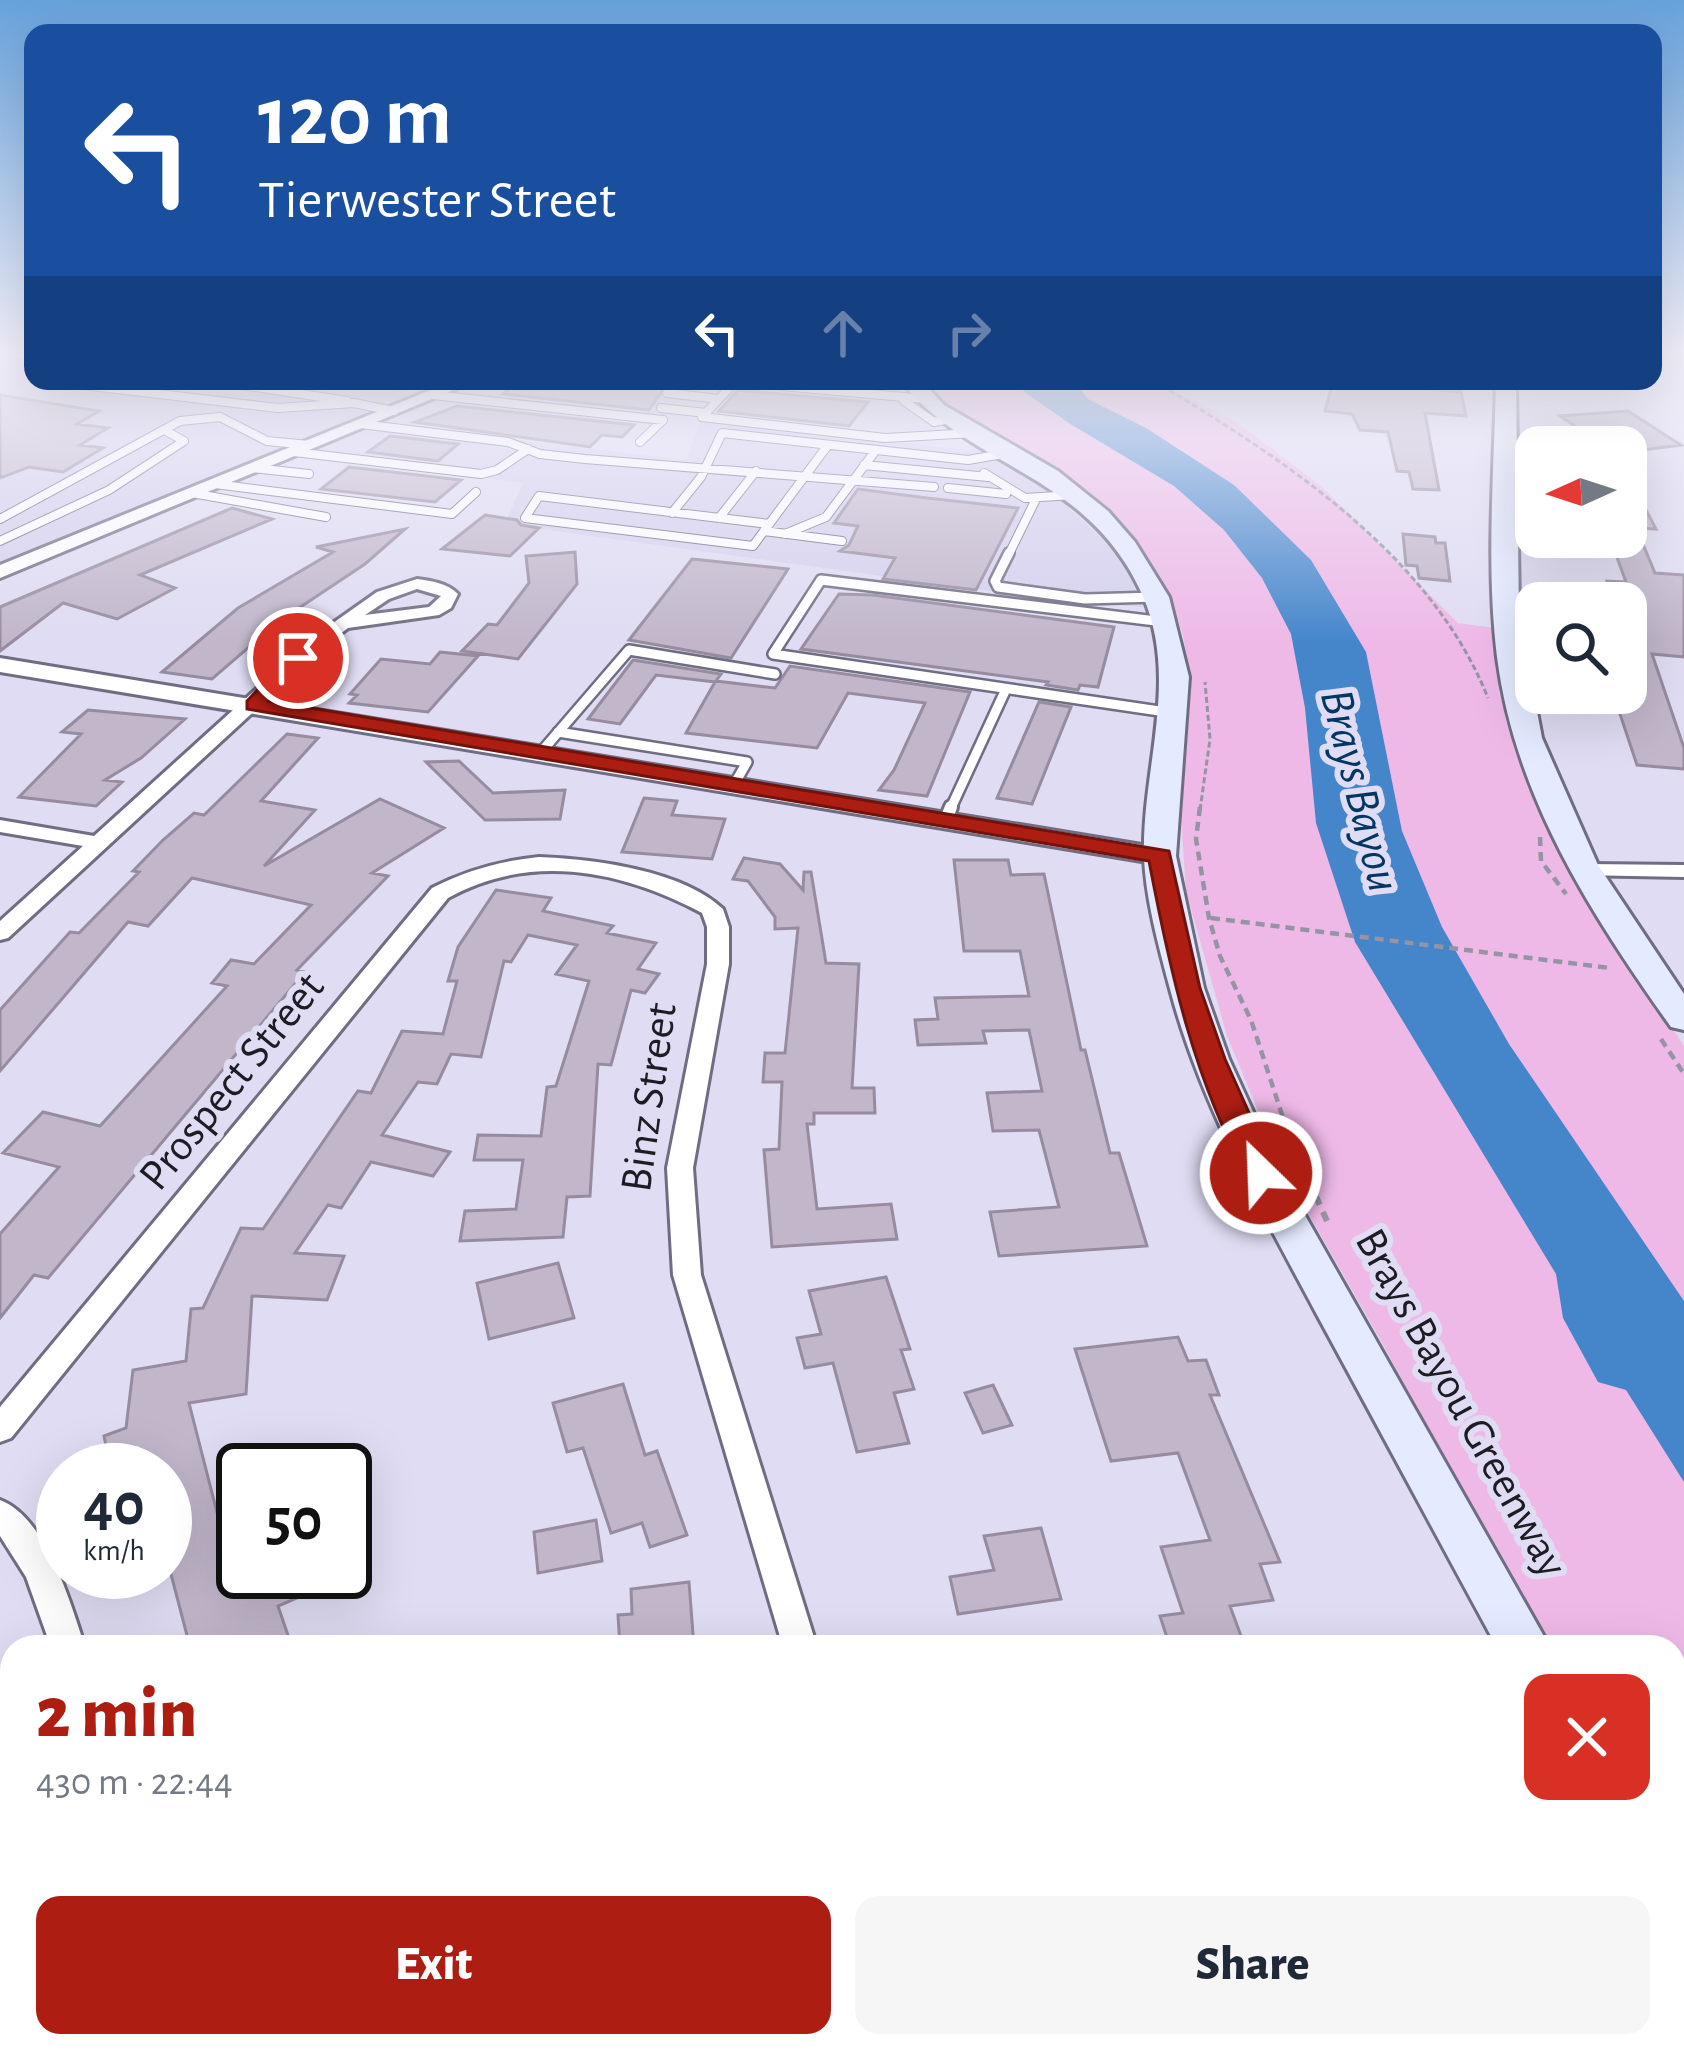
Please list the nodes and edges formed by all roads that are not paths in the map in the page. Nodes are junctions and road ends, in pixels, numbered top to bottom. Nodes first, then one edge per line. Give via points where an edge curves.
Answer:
1 (128, 450) edge
2 (174, 450) edge
3 (297, 450) edge
4 (313, 450) edge
5 (527, 450) edge
6 (535, 450) edge
7 (714, 450) edge
8 (824, 450) edge
9 (877, 450) joint
10 (1008, 450) edge
11 (1506, 450) edge
12 (1012, 452) junction
13 (968, 460) junction
14 (864, 465) junction
15 (706, 466) junction
16 (254, 468) junction
17 (756, 471) junction
18 (805, 477) junction
19 (988, 477) junction
20 (851, 482) junction
21 (215, 484) junction
22 (934, 487) dead end
23 (948, 488) dead end
24 (476, 492) dead end
25 (192, 493) junction
26 (285, 493) junction
27 (1009, 495) junction
28 (1075, 495) junction
29 (1035, 501) junction
30 (672, 512) junction
31 (326, 517) dead end
32 (719, 518) junction
33 (0, 519) edge
34 (766, 528) junction
35 (785, 534) junction
36 (842, 541) dead end
37 (0, 542) edge
38 (0, 572) edge
39 (1160, 610) junction
40 (345, 623) junction
41 (0, 665) edge
42 (775, 674) dead end
43 (1006, 689) junction
44 (254, 705) junction
45 (1173, 713) junction
46 (550, 742) junction
47 (947, 817) junction
48 (0, 826) edge
49 (100, 843) junction
50 (1160, 856) junction
51 (571, 865) joint
52 (1587, 870) junction
53 (1684, 871) edge
54 (0, 933) edge
55 (1684, 1019) edge
56 (0, 1429) edge
57 (0, 1514) edge
58 (64, 1635) edge
59 (796, 1635) edge
60 (1517, 1635) edge

1 - 33 lane
2 - 37 lane
3 - 16 street
4 - 5 lane via 481,474
6 - 15 lane
7 - 15 lane
8 - 18 lane
9 - 13 lane
9 - 14 lane
10 - 12 main road
11 - 52 main road via 1506,615 1517,695 1543,782
12 - 13 lane
12 - 28 main road
13 - 19 lane
14 - 19 lane
14 - 20 lane
15 - 17 lane
15 - 30 lane
16 - 21 street
16 - 26 lane via 309,474
17 - 18 lane
17 - 32 lane
18 - 20 lane
18 - 34 lane
19 - 27 lane
20 - 22 lane
20 - 35 lane via 826,517
21 - 25 street
21 - 26 lane
23 - 27 lane
24 - 26 lane via 452,514
25 - 31 lane
25 - 38 street
27 - 29 lane
28 - 29 lane
28 - 39 main road via 1127,547
29 - 39 lane via 998,587
30 - 32 lane
30 - 34 lane via 538,496 525,518 753,546
32 - 34 lane
34 - 35 lane
35 - 36 lane
39 - 43 lane via 821,580 772,654
39 - 45 main road via 1175,677
40 - 40 street via 433,611 450,594 397,588
40 - 44 street
41 - 44 street
42 - 46 lane via 629,650
43 - 45 lane
43 - 47 lane
44 - 46 street
44 - 49 street
45 - 50 main road
46 - 47 street
47 - 50 street
48 - 49 street
49 - 54 street
50 - 60 main road via 1186,988 1261,1173
51 - 56 street, Prospect Street via 533,861 479,870 440,892
51 - 59 street, Binz Street via 692,898 712,909 718,927 680,1168 687,1275
52 - 53 street
52 - 55 main road
57 - 58 street via 42,1573

